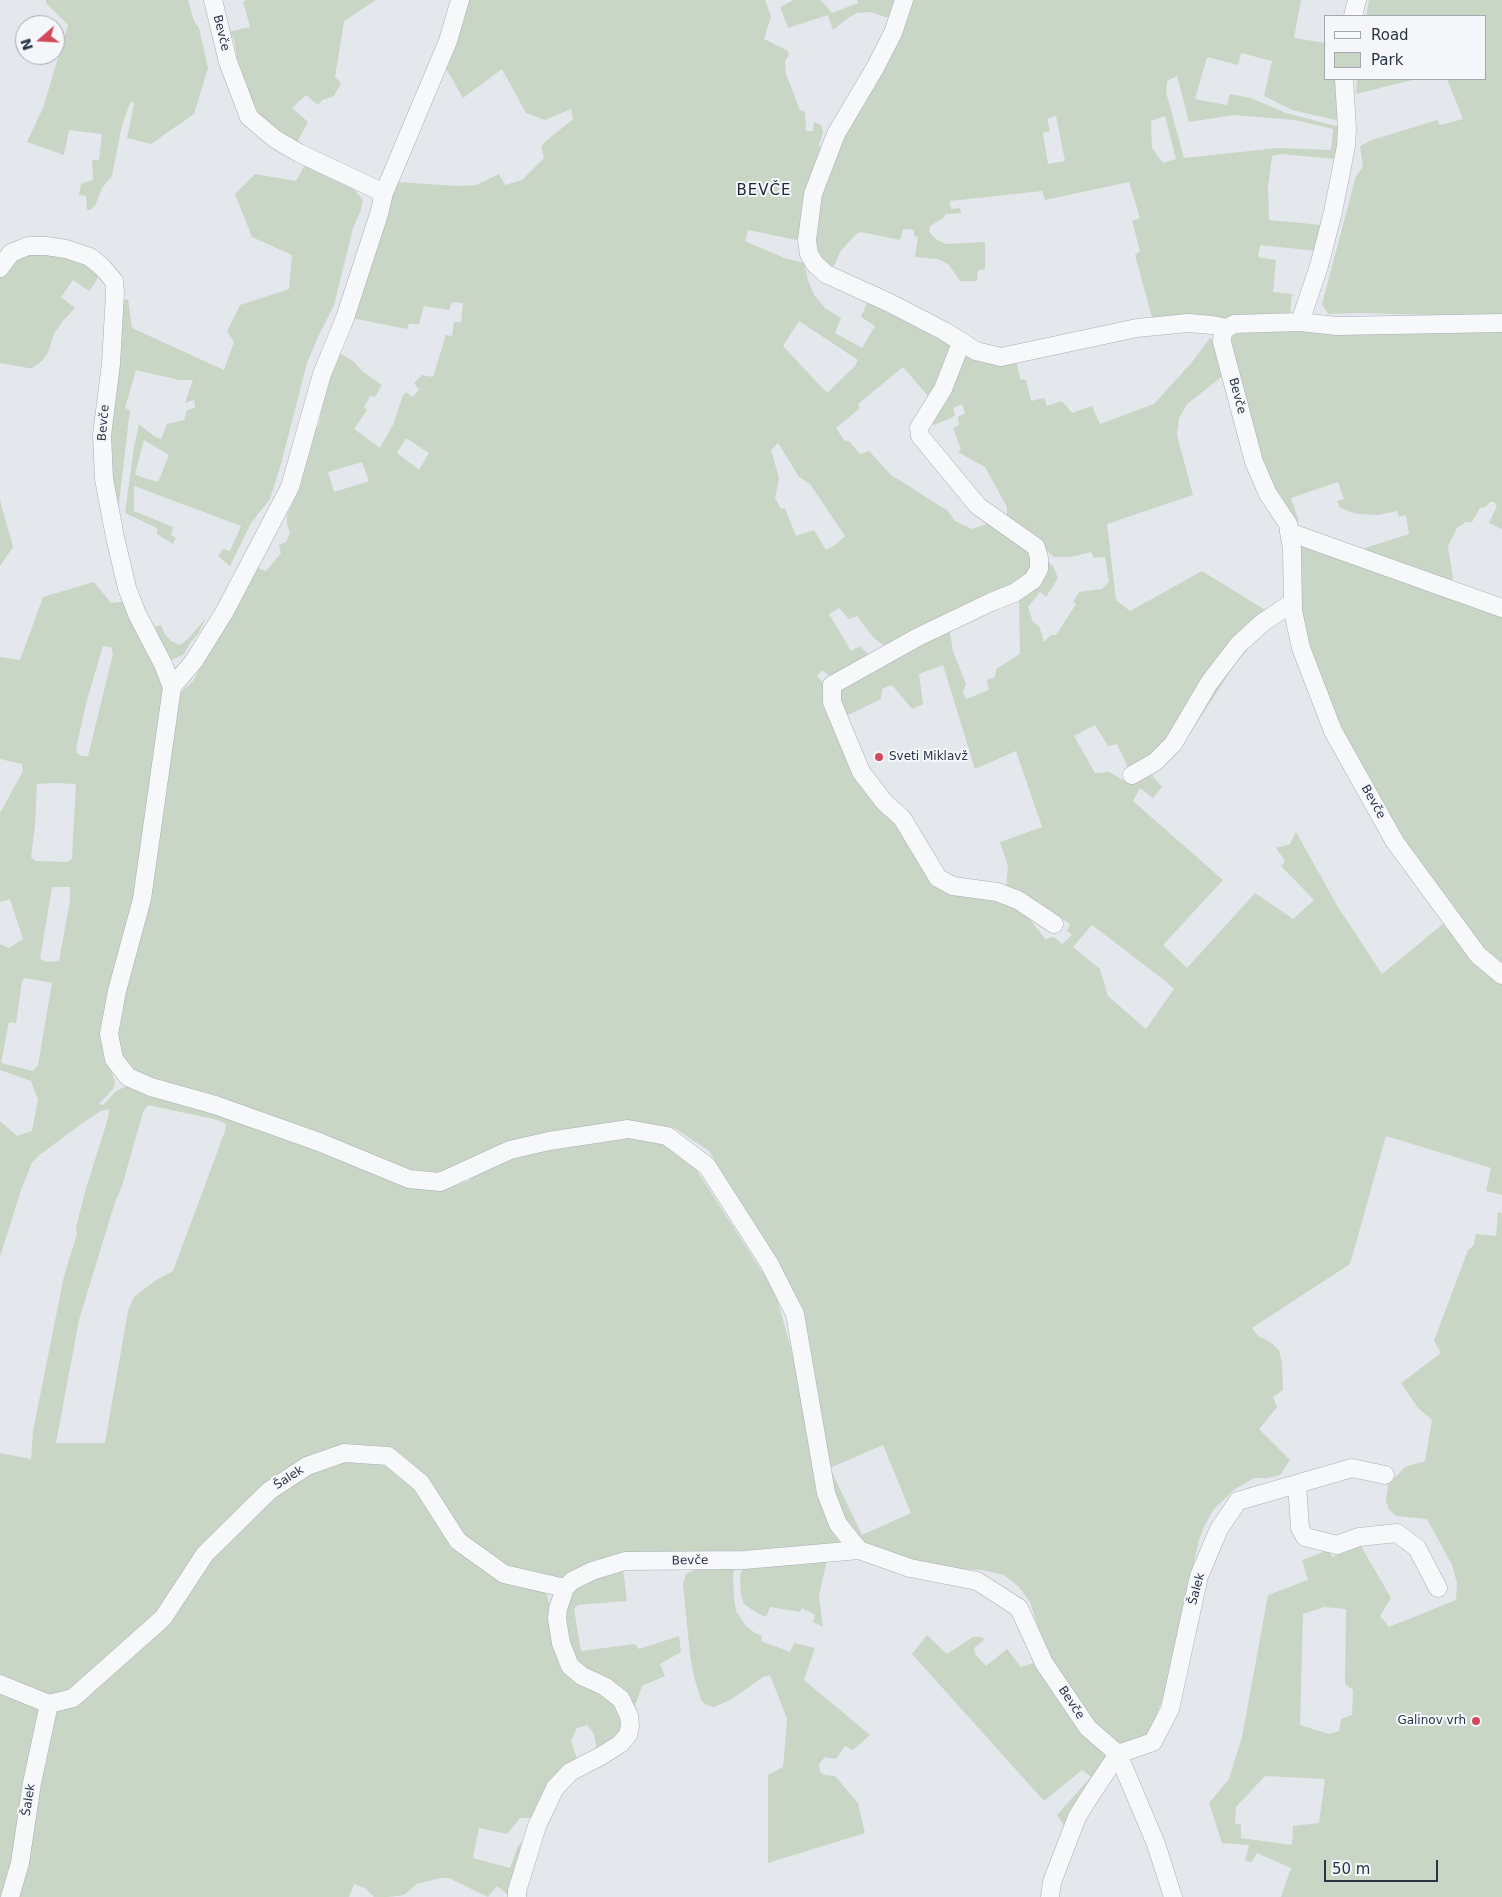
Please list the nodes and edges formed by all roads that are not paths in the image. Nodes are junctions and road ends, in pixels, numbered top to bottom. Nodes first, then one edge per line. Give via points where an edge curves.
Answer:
1 (213, 0) edge
2 (460, 0) edge
3 (904, 0) edge
4 (1357, 0) edge
5 (1353, 15) edge
6 (1344, 80) edge
7 (384, 193) junction
8 (0, 268) edge
9 (1300, 322) junction
10 (1502, 323) edge
11 (1226, 328) junction
12 (961, 343) junction
13 (1289, 532) junction
14 (1293, 602) junction
15 (1502, 608) edge
16 (172, 687) junction
17 (1132, 775) dead end
18 (1054, 924) dead end
19 (1502, 975) edge
20 (1385, 1474) dead end
21 (1297, 1484) junction
22 (859, 1550) junction
23 (565, 1588) junction
24 (1438, 1588) dead end
25 (0, 1684) edge
26 (49, 1704) junction
27 (1118, 1754) junction
28 (10, 1897) edge
29 (517, 1897) edge
30 (1050, 1897) edge
31 (1173, 1897) edge

1 - 7 street, Bevče via 228,62 249,117 275,139 299,153
2 - 7 street via 448,41
3 - 12 street via 893,33 836,134 814,194 807,240 809,254 826,274 890,303
4 - 5 street
6 - 9 street via 1346,146 1334,212
7 - 16 street via 344,318 322,374 290,487 225,611 194,661
8 - 16 street, Bevče via 11,253 28,246 46,246 90,257 114,281 111,364 102,434 104,478 127,588
9 - 10 street via 1337,326
9 - 11 street via 1234,324
11 - 12 street via 1188,323 1137,328 1002,357 976,352
11 - 13 street, Bevče via 1222,342 1254,462 1268,494 1288,524
12 - 18 street via 943,389 919,428 920,436 978,506 1036,547 1039,569 1033,580 1014,593 918,637 832,685 832,702 861,772 885,803 902,818 938,878 953,886 997,892 1018,900
13 - 14 street, Bevče
13 - 15 street
14 - 17 street via 1262,623 1238,645 1209,683 1173,744 1154,762
14 - 19 street, Bevče via 1301,648 1333,731 1394,842 1478,956
16 - 22 street via 142,898 109,1034 114,1060 128,1077 151,1087 215,1105 319,1142 409,1179 440,1182 510,1150 558,1140 628,1129 667,1136 707,1166 769,1263 795,1314 826,1493 838,1524
20 - 21 street, Šalek via 1352,1468
21 - 24 street via 1300,1528 1305,1537 1337,1544 1359,1537 1397,1533 1417,1548
21 - 27 street, Šalek via 1238,1500 1219,1529 1199,1576 1170,1709 1153,1742
22 - 23 street, Bevče via 744,1560 625,1561 592,1572
22 - 27 street, Bevče via 910,1568 977,1581 1019,1608 1044,1663 1088,1728
23 - 26 street, Šalek via 504,1574 458,1541 421,1483 388,1456 344,1453 307,1466 269,1491 205,1554 163,1618 73,1698
23 - 29 street via 557,1619 561,1643 570,1666 621,1699 630,1726 628,1735 620,1744 570,1772 555,1788 537,1826
25 - 26 street
26 - 28 street, Šalek via 32,1783 20,1863
27 - 30 street via 1077,1817 1052,1882
27 - 31 street via 1156,1844

